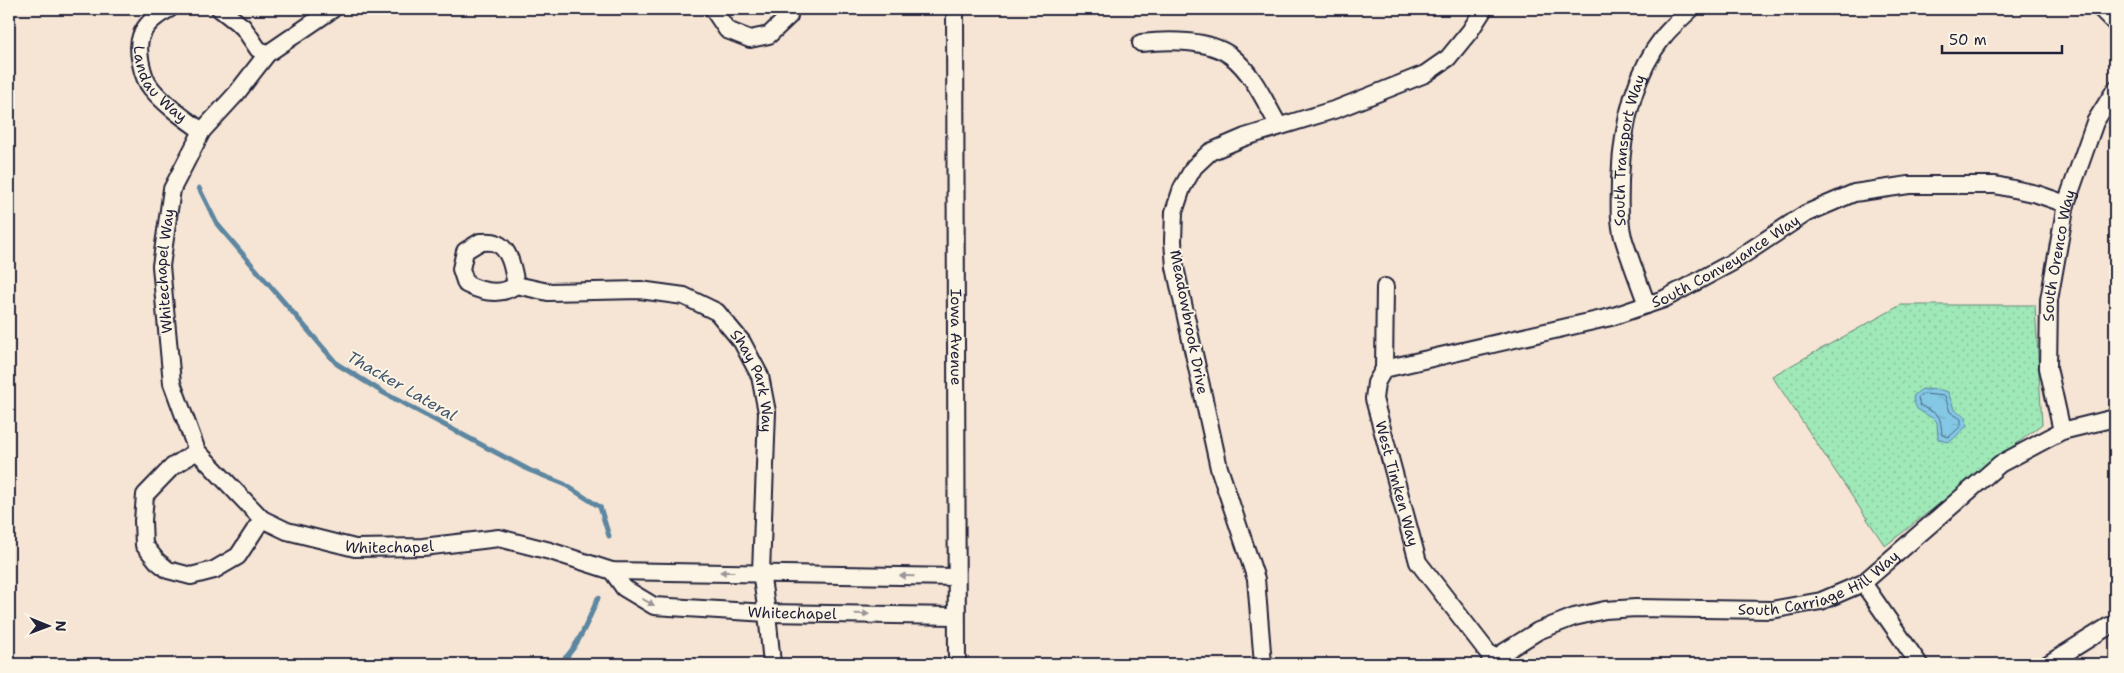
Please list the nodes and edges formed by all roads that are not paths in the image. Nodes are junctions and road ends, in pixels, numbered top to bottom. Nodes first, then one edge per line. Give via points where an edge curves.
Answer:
1 (168, 9) edge
2 (220, 9) edge
3 (332, 9) edge
4 (713, 9) edge
5 (790, 9) edge
6 (955, 9) edge
7 (1484, 9) edge
8 (1691, 9) edge
9 (2101, 9) edge
10 (2115, 23) edge
11 (1141, 44) dead end
12 (267, 54) junction
13 (2115, 90) edge
14 (1279, 126) junction
15 (202, 131) junction
16 (2066, 204) junction
17 (516, 285) dead end
18 (1385, 287) dead end
19 (1647, 305) junction
20 (1384, 369) junction
21 (2115, 418) edge
22 (2062, 431) junction
23 (197, 451) junction
24 (262, 519) junction
25 (612, 571) junction
26 (761, 572) junction
27 (956, 577) junction
28 (1863, 582) junction
29 (767, 613) junction
30 (956, 616) junction
31 (2109, 626) dead end
32 (1491, 662) edge
33 (772, 664) edge
34 (957, 664) edge
35 (1263, 664) edge
36 (1919, 664) edge
37 (2048, 664) edge

1 - 15 street, Landau Way via 153,18 141,36 140,63 150,87 173,110
2 - 12 street via 243,27 258,48
3 - 12 street
4 - 5 street via 727,30 750,39 769,35 789,16
6 - 27 street, Iowa Avenue
7 - 14 street, Meadowbrook Drive via 1448,58 1425,74 1337,109
8 - 19 street, South Transport Way via 1664,36 1650,57 1637,83 1626,123 1620,194 1622,235
9 - 10 street
11 - 14 street via 1165,41 1208,45 1231,55 1252,78
12 - 15 street, Whitechapel Way
13 - 16 street, South Orenco Way via 2095,122
14 - 35 street, Meadowbrook Drive via 1210,152 1194,167 1174,212 1172,241 1219,468 1256,578
15 - 23 street, Whitechapel Way via 172,189 161,266 172,383
16 - 19 street, South Conveyance Way via 1996,185 1909,185 1854,193 1805,214 1731,264
16 - 22 street, South Orenco Way via 2049,300 2048,368
17 - 26 street, Shay Park Way via 548,292 640,290 684,296 716,312 742,342 760,376 767,412
18 - 20 street, West Timken Way
19 - 20 street, South Conveyance Way via 1611,317
20 - 32 street, West Timken Way via 1376,384 1374,399 1418,562
21 - 22 street, South Carriage Hill Way
22 - 28 street, South Carriage Hill Way via 2000,464
23 - 24 street, Whitechapel
23 - 24 street via 172,467 145,495 144,545 156,561 168,570 191,576 214,570 238,556
24 - 25 street, Whitechapel via 287,531 355,548 422,547 499,538
26 -> 25 street, Whitechapel
25 -> 29 street, Whitechapel via 624,588 654,606
27 -> 26 street, Whitechapel
26 - 29 street, Shay Park Way
27 - 30 street, Iowa Avenue
28 - 32 street, South Carriage Hill Way via 1821,601 1771,610 1605,610 1574,617 1538,631
28 - 36 street
29 -> 30 street, Whitechapel
29 - 33 street, Shay Park Way
30 - 34 street, Iowa Avenue
31 - 37 street

